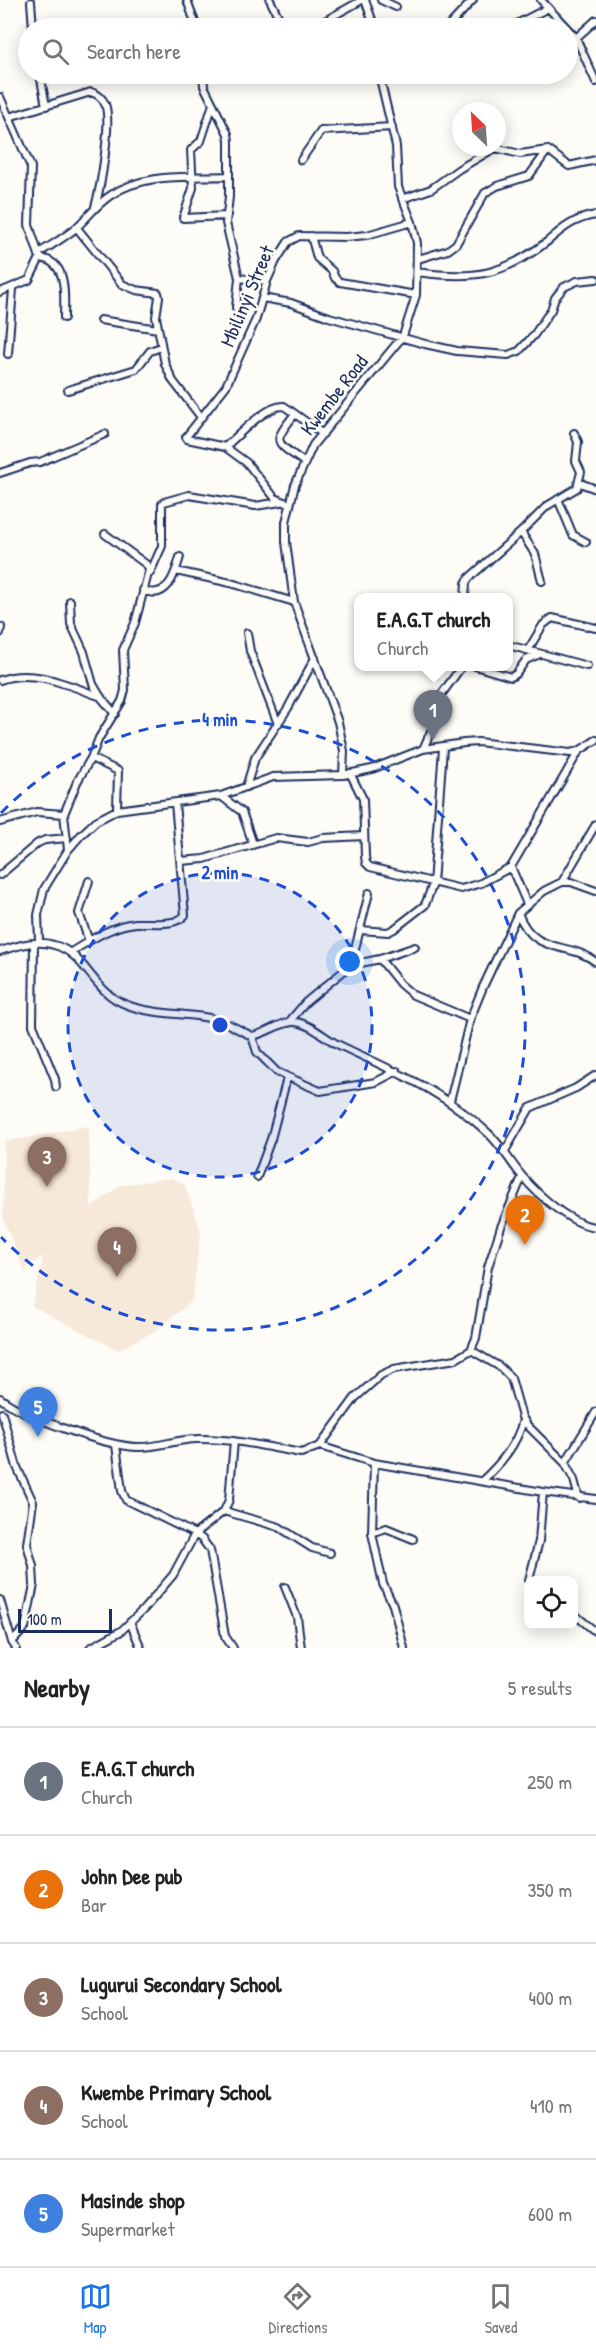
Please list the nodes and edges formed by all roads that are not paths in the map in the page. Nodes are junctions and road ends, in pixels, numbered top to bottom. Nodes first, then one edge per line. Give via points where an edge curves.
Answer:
1 (187, 0) edge
2 (270, 0) edge
3 (364, 0) edge
4 (381, 0) edge
5 (473, 0) edge
6 (541, 0) edge
7 (31, 2) dead end
8 (396, 7) dead end
9 (548, 8) junction
10 (32, 18) edge
11 (193, 18) edge
12 (279, 18) edge
13 (331, 18) edge
14 (371, 18) edge
15 (456, 18) edge
16 (528, 18) edge
17 (557, 18) edge
18 (596, 20) edge
19 (578, 36) edge
20 (578, 42) edge
21 (596, 82) edge
22 (42, 84) edge
23 (204, 84) edge
24 (381, 84) edge
25 (0, 97) edge
26 (213, 104) junction
27 (46, 106) junction
28 (9, 117) junction
29 (392, 127) junction
30 (548, 150) junction
31 (301, 160) dead end
32 (596, 160) edge
33 (229, 176) junction
34 (194, 177) junction
35 (402, 199) junction
36 (95, 207) junction
37 (596, 215) edge
38 (227, 216) junction
39 (412, 222) junction
40 (77, 228) junction
41 (311, 236) junction
42 (39, 256) junction
43 (418, 259) junction
44 (417, 272) junction
45 (239, 278) junction
46 (596, 279) edge
47 (267, 281) junction
48 (13, 289) junction
49 (0, 292) edge
50 (416, 296) junction
51 (262, 298) junction
52 (236, 308) dead end
53 (64, 318) dead end
54 (100, 321) dead end
55 (158, 329) junction
56 (403, 336) junction
57 (161, 347) junction
58 (8, 354) dead end
59 (68, 390) dead end
60 (295, 414) junction
61 (200, 416) junction
62 (574, 433) dead end
63 (105, 434) dead end
64 (323, 434) junction
65 (225, 447) junction
66 (305, 463) junction
67 (0, 473) edge
68 (580, 483) junction
69 (596, 489) edge
70 (558, 499) junction
71 (281, 502) junction
72 (289, 504) junction
73 (521, 532) junction
74 (105, 534) dead end
75 (586, 542) dead end
76 (180, 557) dead end
77 (176, 571) junction
78 (148, 576) junction
79 (542, 581) dead end
80 (143, 590) junction
81 (465, 593) edge
82 (70, 601) dead end
83 (294, 602) junction
84 (596, 628) edge
85 (247, 633) dead end
86 (513, 646) edge
87 (528, 650) junction
88 (540, 654) junction
89 (315, 658) junction
90 (587, 666) dead end
91 (458, 671) edge
92 (491, 671) edge
93 (0, 680) edge
94 (100, 696) junction
95 (115, 714) junction
96 (278, 724) junction
97 (596, 740) edge
98 (443, 748) junction
99 (423, 749) junction
100 (579, 751) junction
101 (91, 758) junction
102 (347, 774) junction
103 (246, 787) junction
104 (221, 795) junction
105 (175, 803) junction
106 (117, 810) junction
107 (64, 814) junction
108 (2, 819) edge
109 (596, 824) edge
110 (364, 836) junction
111 (67, 838) junction
112 (253, 844) junction
113 (68, 850) junction
114 (181, 861) junction
115 (511, 867) junction
116 (0, 875) edge
117 (89, 881) dead end
118 (561, 882) junction
119 (433, 884) junction
120 (596, 891) edge
121 (369, 893) dead end
122 (527, 904) junction
123 (518, 914) junction
124 (360, 930) junction
125 (89, 941) junction
126 (36, 942) junction
127 (415, 946) dead end
128 (0, 951) edge
129 (71, 952) junction
130 (380, 959) junction
131 (596, 962) edge
132 (351, 964) junction
133 (470, 1019) junction
134 (289, 1022) junction
135 (252, 1036) junction
136 (397, 1071) junction
137 (596, 1075) edge
138 (287, 1078) junction
139 (56, 1087) dead end
140 (450, 1101) junction
141 (505, 1151) junction
142 (257, 1177) dead end
143 (522, 1177) junction
144 (596, 1227) edge
145 (471, 1350) junction
146 (0, 1398) edge
147 (10, 1405) junction
148 (596, 1412) edge
149 (1, 1414) edge
150 (524, 1420) junction
151 (234, 1441) junction
152 (116, 1445) junction
153 (320, 1446) junction
154 (374, 1463) junction
155 (566, 1463) junction
156 (482, 1481) junction
157 (543, 1492) junction
158 (579, 1497) junction
159 (596, 1499) edge
160 (224, 1510) junction
161 (372, 1533) junction
162 (195, 1534) junction
163 (413, 1539) dead end
164 (330, 1553) dead end
165 (530, 1576) edge
166 (285, 1587) dead end
167 (0, 1600) edge
168 (578, 1618) edge
169 (130, 1623) junction
170 (596, 1632) edge
171 (14, 1645) edge
172 (402, 1647) edge
173 (90, 1648) edge
174 (141, 1648) edge
175 (232, 1648) edge
176 (302, 1648) edge

1 - 11 street
2 - 12 street
3 - 13 street
3 - 14 street
4 - 8 street
5 - 15 street
6 - 9 street
7 - 10 street
9 - 16 street
9 - 17 street
18 - 19 street
20 - 21 street
22 - 27 street
23 - 26 street
24 - 29 street, Kwembe Road
25 - 28 street
26 - 33 street via 228,134
26 - 34 street via 201,141 191,150
27 - 28 street
27 - 36 street via 91,92 104,101 105,149
28 - 42 street via 30,167 29,225
29 - 31 street via 321,131
29 - 35 street, Kwembe Road
30 - 32 street via 569,166
30 - 35 street via 520,154 495,148 431,189
30 - 43 street via 529,176 485,194 456,244
33 - 34 street
33 - 38 street
34 - 36 street via 141,182 112,194
34 - 38 street via 183,218
35 - 39 street, Kwembe Road
36 - 40 street
37 - 44 street via 561,228 503,270 444,276
38 - 45 street
39 - 41 street, Mbilinyi Street via 367,235
39 - 43 street, Kwembe Road
40 - 42 street
40 - 55 street via 122,284 158,292
41 - 47 street, Mbilinyi Street via 299,236 288,242
41 - 50 street via 317,258 340,282
42 - 48 street via 29,280
42 - 53 street via 51,260 60,270 65,285
43 - 44 street, Kwembe Road
44 - 50 street, Kwembe Road
45 - 47 street
45 - 52 street
46 - 56 street via 564,287 534,335 513,355 457,351
47 - 51 street, Mbilinyi Street
48 - 49 street
48 - 58 street
50 - 56 street, Kwembe Road
51 - 56 street
51 - 61 street, Mbilinyi Street via 226,386
54 - 55 street
55 - 57 street
56 - 64 street, Kwembe Road
57 - 59 street via 148,353 136,369
57 - 61 street via 168,374
60 - 64 street
60 - 65 street via 284,406 273,407
60 - 66 street via 278,439
61 - 65 street, Mbilinyi Street via 187,439
62 - 68 street
63 - 67 street via 40,462
64 - 66 street, Kwembe Road
65 - 71 street via 247,463
66 - 72 street, Kwembe Road
68 - 69 street
68 - 70 street
70 - 73 street
70 - 75 street via 573,535
71 - 72 street
71 - 78 street via 255,506 189,495 164,502 162,546
72 - 83 street, Kwembe Road via 286,542
73 - 79 street via 535,554
73 - 81 street via 469,578
74 - 78 street via 147,565
76 - 77 street
77 - 80 street via 160,592
77 - 83 street
78 - 80 street
80 - 95 street via 123,650 125,690
82 - 94 street via 70,624
83 - 89 street, Kwembe Road
84 - 87 street via 552,618
85 - 96 street
86 - 87 street
87 - 88 street
88 - 90 street
88 - 92 street via 526,660 511,677
89 - 96 street
89 - 102 street, Kwembe Road via 338,722
91 - 99 street via 438,699
93 - 94 street via 32,675
94 - 95 street
95 - 101 street
96 - 103 street via 255,758
97 - 100 street
98 - 99 street
98 - 100 street via 478,742
98 - 119 street
99 - 102 street via 372,769
100 - 115 street
101 - 106 street via 118,771
101 - 107 street via 76,782
102 - 103 street via 281,776
102 - 110 street via 363,799
103 - 104 street
104 - 105 street
104 - 112 street via 242,812
105 - 106 street
105 - 114 street
106 - 113 street via 96,821
107 - 108 street via 38,812
107 - 111 street
109 - 118 street
110 - 112 street via 308,842 276,838
110 - 119 street via 366,863 370,867
111 - 113 street
111 - 116 street via 38,843
112 - 114 street via 204,859
113 - 126 street via 44,889
114 - 125 street via 185,915 182,919 133,923
115 - 119 street via 461,889
115 - 122 street
117 - 125 street via 79,912
118 - 120 street
118 - 122 street
119 - 124 street via 424,905 394,929
121 - 124 street
122 - 123 street
123 - 131 street via 533,937
123 - 133 street
124 - 132 street
125 - 129 street
126 - 128 street
126 - 129 street
126 - 139 street via 33,1025
127 - 130 street
129 - 135 street via 105,991 125,1004 217,1019
130 - 132 street
130 - 133 street via 413,995
132 - 134 street
133 - 140 street
134 - 135 street
134 - 136 street via 300,1023
135 - 138 street via 257,1052
136 - 138 street via 376,1082 320,1091
136 - 140 street
137 - 141 street via 530,1108
138 - 142 street
140 - 141 street
141 - 143 street
143 - 144 street via 566,1217
143 - 145 street via 488,1267
145 - 150 street via 512,1378
145 - 153 street via 456,1359 394,1369 381,1375 355,1398
146 - 147 street
147 - 149 street
147 - 152 street
148 - 155 street
149 - 171 street via 14,1459 33,1502 27,1544 34,1575 32,1593 25,1628
150 - 155 street
150 - 156 street via 504,1458
151 - 152 street via 195,1439 140,1447
151 - 153 street via 301,1454
151 - 160 street via 229,1500
152 - 162 street via 126,1500
153 - 154 street
154 - 156 street
154 - 161 street
155 - 158 street
156 - 157 street
157 - 158 street
157 - 165 street via 539,1541
158 - 159 street
160 - 162 street
160 - 164 street via 279,1527 305,1545
161 - 163 street via 386,1528
161 - 172 street
162 - 169 street via 160,1592
162 - 175 street via 207,1544 213,1558 225,1636
166 - 176 street via 297,1617
167 - 171 street
168 - 170 street
169 - 173 street
169 - 174 street

